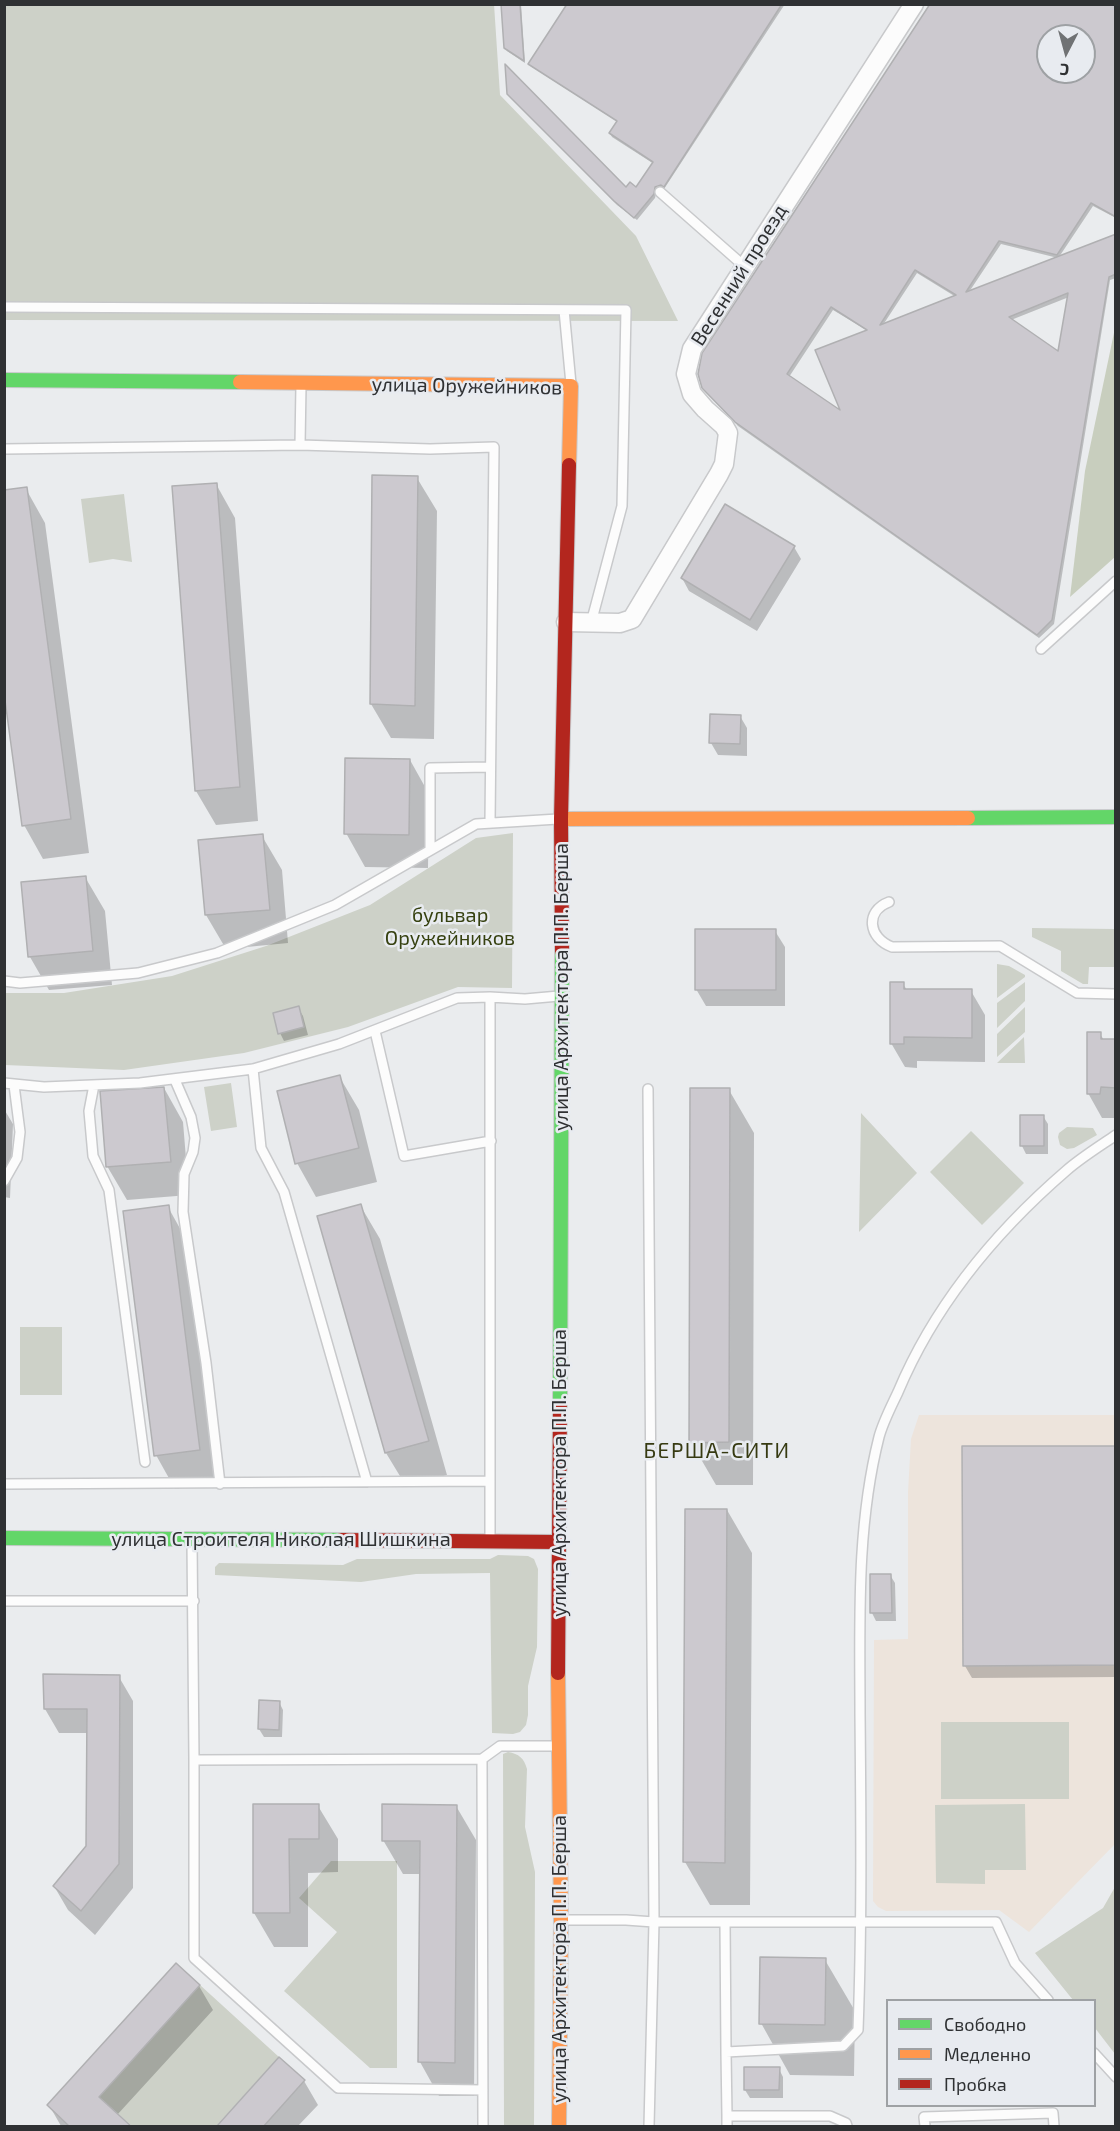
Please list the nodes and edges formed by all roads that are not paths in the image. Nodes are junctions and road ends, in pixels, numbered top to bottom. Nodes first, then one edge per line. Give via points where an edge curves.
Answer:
1 (914, 4) edge
2 (660, 192) dead end
3 (744, 266) junction
4 (4, 307) edge
5 (564, 310) junction
6 (4, 380) edge
7 (301, 383) junction
8 (571, 386) junction
9 (300, 445) junction
10 (4, 448) edge
11 (1116, 581) edge
12 (566, 622) junction
13 (591, 623) junction
14 (1041, 649) dead end
15 (490, 767) junction
16 (1116, 816) edge
17 (561, 819) junction
18 (490, 822) junction
19 (430, 850) junction
20 (890, 902) dead end
21 (4, 981) edge
22 (1116, 994) edge
23 (562, 996) junction
24 (490, 997) junction
25 (375, 1031) junction
26 (253, 1069) junction
27 (175, 1080) junction
28 (9, 1084) edge
29 (94, 1085) junction
30 (648, 1089) dead end
31 (1116, 1135) edge
32 (491, 1141) junction
33 (4, 1181) edge
34 (146, 1461) dead end
35 (490, 1481) junction
36 (367, 1482) junction
37 (4, 1484) edge
38 (220, 1484) junction
39 (4, 1538) edge
40 (192, 1539) junction
41 (490, 1540) junction
42 (558, 1542) junction
43 (4, 1601) edge
44 (194, 1601) junction
45 (558, 1746) junction
46 (482, 1759) junction
47 (194, 1760) junction
48 (561, 1920) junction
49 (654, 1922) junction
50 (725, 1922) junction
51 (862, 1923) junction
52 (1046, 1999) edge
53 (726, 2052) junction
54 (1096, 2055) edge
55 (1116, 2078) edge
56 (483, 2090) junction
57 (727, 2116) junction
58 (483, 2127) edge
59 (559, 2127) edge
60 (650, 2127) edge
61 (727, 2127) edge
62 (847, 2127) edge
63 (925, 2127) edge
64 (1054, 2127) edge

1 - 3 street, Весенний проезд
2 - 3 lane
3 - 13 street, Весенний проезд via 692,349 686,374 692,394 728,433 724,465 632,619
4 - 5 lane
5 - 8 lane
5 - 13 lane via 626,310 622,506
6 - 7 street, улица Оружейников
7 - 8 street, улица Оружейников
7 - 9 lane
8 - 12 street, улица Оружейников
9 - 10 lane
9 - 15 lane via 494,447
11 - 14 lane
12 - 13 street, Весенний проезд
12 - 17 street, улица Оружейников
15 - 18 lane
15 - 19 lane via 430,768
16 - 17 street
17 - 18 lane
17 - 23 street, улица Архитектора П.П. Берша
18 - 19 lane via 476,824
19 - 21 lane via 335,904 217,953 138,973
20 - 22 lane via 880,906 875,914 874,935 881,943 892,947 1000,946 1077,993
23 - 24 lane
23 - 42 street, улица Архитектора П.П. Берша
24 - 25 lane via 457,998
24 - 32 lane
25 - 26 lane
25 - 32 lane via 404,1156
26 - 27 lane
26 - 36 lane via 261,1148 284,1192
27 - 29 lane
27 - 38 lane via 191,1117 195,1138 184,1174 183,1212
28 - 29 lane
28 - 33 lane via 20,1132 17,1158
29 - 34 lane via 89,1111 93,1156 109,1190
30 - 49 lane
31 - 51 lane via 1069,1168 976,1260 909,1367 879,1435 866,1503 860,1574
32 - 35 lane
35 - 36 lane
35 - 41 lane
36 - 38 lane
37 - 38 lane
39 - 40 street, улица Строителя Николая Шишкина
40 - 41 street, улица Строителя Николая Шишкина
40 - 44 lane
41 - 42 street, улица Строителя Николая Шишкина
42 - 45 street, улица Архитектора П.П. Берша
43 - 44 lane
44 - 47 lane
45 - 46 lane via 500,1746
45 - 48 street, улица Архитектора П.П. Берша
46 - 47 lane
46 - 56 lane
47 - 56 lane via 194,1958 339,2088
48 - 49 lane
48 - 59 street, улица Архитектора П.П. Берша
49 - 50 lane
49 - 60 lane
50 - 51 lane
50 - 53 lane
51 - 52 lane via 996,1922 1015,1963
51 - 53 lane via 858,2030 843,2046
53 - 57 lane
54 - 55 lane
56 - 58 lane
57 - 61 lane
57 - 62 lane via 830,2116
63 - 64 lane via 924,2117 1053,2113

